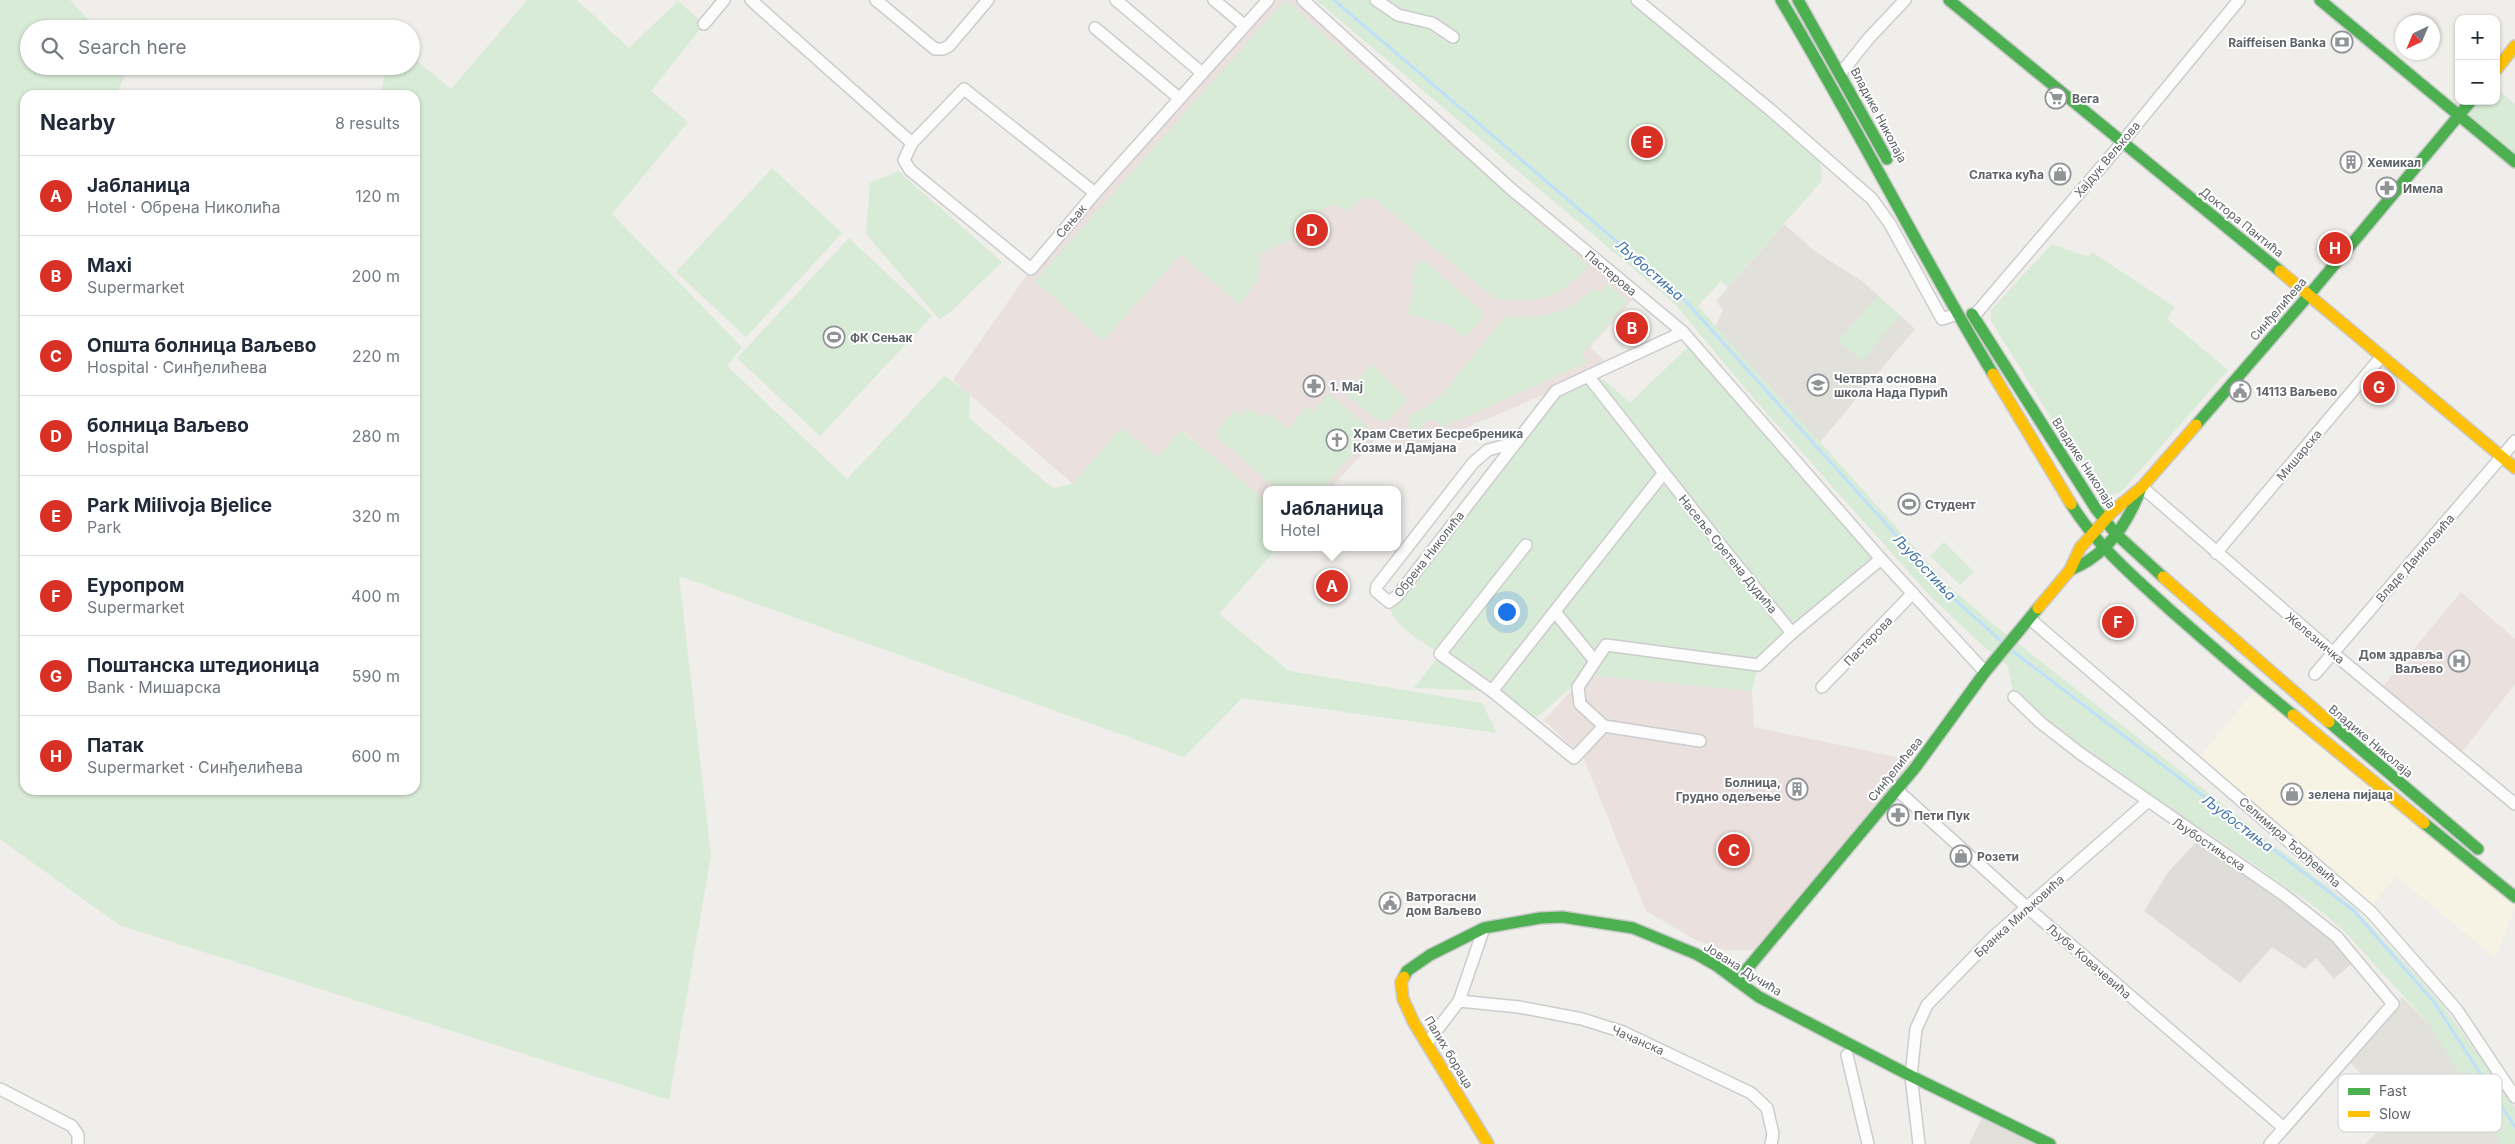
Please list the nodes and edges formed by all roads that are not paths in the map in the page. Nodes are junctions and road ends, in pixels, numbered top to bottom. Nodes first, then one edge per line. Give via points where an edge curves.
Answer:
1 (724, 0) edge
2 (751, 0) edge
3 (876, 0) edge
4 (988, 0) edge
5 (1116, 0) edge
6 (1214, 0) edge
7 (1268, 0) edge
8 (1303, 0) edge
9 (1376, 0) edge
10 (1637, 0) edge
11 (1781, 0) edge
12 (1798, 0) edge
13 (1905, 0) edge
14 (1950, 0) edge
15 (2239, 0) edge
16 (2320, 0) edge
17 (764, 4) edge
18 (704, 24) dead end
19 (1244, 25) junction
20 (1096, 28) dead end
21 (1454, 37) dead end
22 (2515, 46) edge
23 (2500, 65) edge
24 (1202, 73) junction
25 (1841, 74) junction
26 (1179, 98) junction
27 (2468, 105) edge
28 (2460, 115) junction
29 (2123, 142) junction
30 (912, 143) junction
31 (2515, 162) edge
32 (1892, 168) dead end
33 (1095, 193) junction
34 (2309, 295) junction
35 (1966, 303) dead end
36 (1957, 314) junction
37 (1974, 316) junction
38 (1684, 332) junction
39 (2382, 356) junction
40 (1588, 376) junction
41 (2515, 441) edge
42 (1517, 442) junction
43 (2502, 457) junction
44 (2515, 468) edge
45 (1663, 474) junction
46 (2142, 487) junction
47 (2105, 520) junction
48 (2092, 534) junction
49 (2116, 534) junction
50 (1526, 545) dead end
51 (2103, 548) junction
52 (2216, 553) junction
53 (1881, 559) junction
54 (2070, 570) junction
55 (1913, 594) junction
56 (1555, 612) junction
57 (2030, 619) junction
58 (1792, 633) junction
59 (2333, 654) junction
60 (1595, 661) junction
61 (1985, 672) junction
62 (2315, 674) dead end
63 (1822, 687) dead end
64 (1492, 691) junction
65 (2014, 697) dead end
66 (1604, 726) junction
67 (1700, 741) dead end
68 (1897, 790) junction
69 (2147, 802) junction
70 (2515, 804) edge
71 (2485, 855) dead end
72 (2515, 897) edge
73 (2027, 908) junction
74 (1484, 928) junction
75 (1407, 971) joint
76 (1737, 981) junction
77 (1459, 1000) junction
78 (1427, 1043) junction
79 (1847, 1055) dead end
80 (2500, 1074) edge
81 (1911, 1076) junction
82 (2502, 1077) edge
83 (0, 1089) edge
84 (2515, 1096) edge
85 (2284, 1128) junction
86 (78, 1144) edge
87 (1488, 1144) edge
88 (1771, 1144) edge
89 (1868, 1144) edge
90 (1919, 1144) edge
91 (2050, 1144) edge
92 (2270, 1144) edge

1 - 18 street
2 - 17 street
3 - 4 street via 935,49 950,46
5 - 24 street
6 - 19 street
7 - 19 street
8 - 38 street, Пастерова via 1510,188
9 - 21 street via 1398,14 1432,23
10 - 36 street via 1872,199 1890,224 1942,319
11 - 36 main road via 1833,86
12 - 25 main road, Владике Николаја
13 - 25 street
14 - 29 main road, Доктора Пантића
15 - 29 street, Хајдук Вељкова
16 - 28 main road
17 - 30 street
19 - 24 street
20 - 26 street
22 - 23 main road
24 - 26 street
25 - 32 main road, Владике Николаја
26 - 33 street
27 - 28 main road, Синђелићева
28 - 31 main road
28 - 34 main road, Синђелићева
29 - 34 main road, Доктора Пантића
29 - 37 street, Хајдук Вељкова
30 - 33 street, Сењак via 964,89
30 - 33 street, Сењак via 904,160 910,170 1031,269
34 - 39 main road, Доктора Пантића
34 - 46 main road, Синђелићева
35 - 37 main road, Владике Николаја
36 - 48 main road via 2073,509
37 - 47 main road, Владике Николаја
38 - 40 street, Обрена Николића
38 - 53 street, Пастерова
39 - 43 main road, Доктора Пантића
39 - 52 street, Мишарска
40 - 42 street, Обрена Николића via 1556,391
40 - 45 street, Насеље Сретена Дудића
41 - 43 street, Владе Даниловића
42 - 42 street, Обрена Николића via 1393,601 1379,596 1377,586 1473,463 1488,450
43 - 44 main road, Доктора Пантића
43 - 59 street, Владе Даниловића
45 - 56 street
45 - 58 street, Насеље Сретена Дудића
46 - 47 main road, Синђелићева
46 - 49 main road, Синђелићева via 2129,517
46 - 52 street, Железничка
47 - 48 main road, Синђелићева
47 - 49 main road, Владике Николаја
48 - 51 main road
48 - 54 main road, Синђелићева via 2080,548
49 - 51 main road, Синђелићева
49 - 71 main road, Владике Николаја via 2234,641
50 - 64 street via 1440,654
51 - 54 main road, Синђелићева via 2083,566
51 - 72 main road via 2285,711
52 - 59 street, Железничка
53 - 55 street, Пастерова
53 - 58 street
54 - 57 main road, Синђелићева
55 - 61 street, Пастерова
55 - 63 street, Пастерова
56 - 60 street
56 - 64 street
57 - 61 main road, Синђелићева
57 - 80 street, Селимира Ђорђевића via 2371,912 2457,1010
58 - 60 street via 1758,665 1606,645
59 - 62 street, Владе Даниловића
59 - 70 street, Железничка
60 - 66 street via 1578,687 1580,704
61 - 68 main road, Синђелићева
64 - 66 street via 1574,758
65 - 69 street, Љубостињска via 2060,739
66 - 67 street
68 - 73 street, Љубе Ковачевића
68 - 76 main road, Синђелићева
69 - 73 street, Бранка Миљковића
69 - 85 street, Љубостињска via 2284,895 2336,937 2393,1004
73 - 81 street, Бранка Миљковића via 1992,938 1927,1005 1916,1029
73 - 85 street, Љубе Ковачевића
74 - 75 main road, Јована Дучића via 1430,954
74 - 76 main road, Јована Дучића via 1562,917 1632,928 1696,954
74 - 77 street
75 - 78 main road, Палих бораца via 1401,982 1403,999
76 - 81 main road, Јована Дучића via 1759,997
77 - 78 street
77 - 88 street, Чачанска via 1582,1019 1623,1032 1751,1093 1767,1108 1773,1134
78 - 87 main road, Палих бораца
79 - 89 street
81 - 90 street, Бранка Миљковића
81 - 91 main road, Јована Дучића
82 - 84 street, Селимира Ђорђевића
83 - 86 street via 72,1126 78,1135
85 - 92 street

